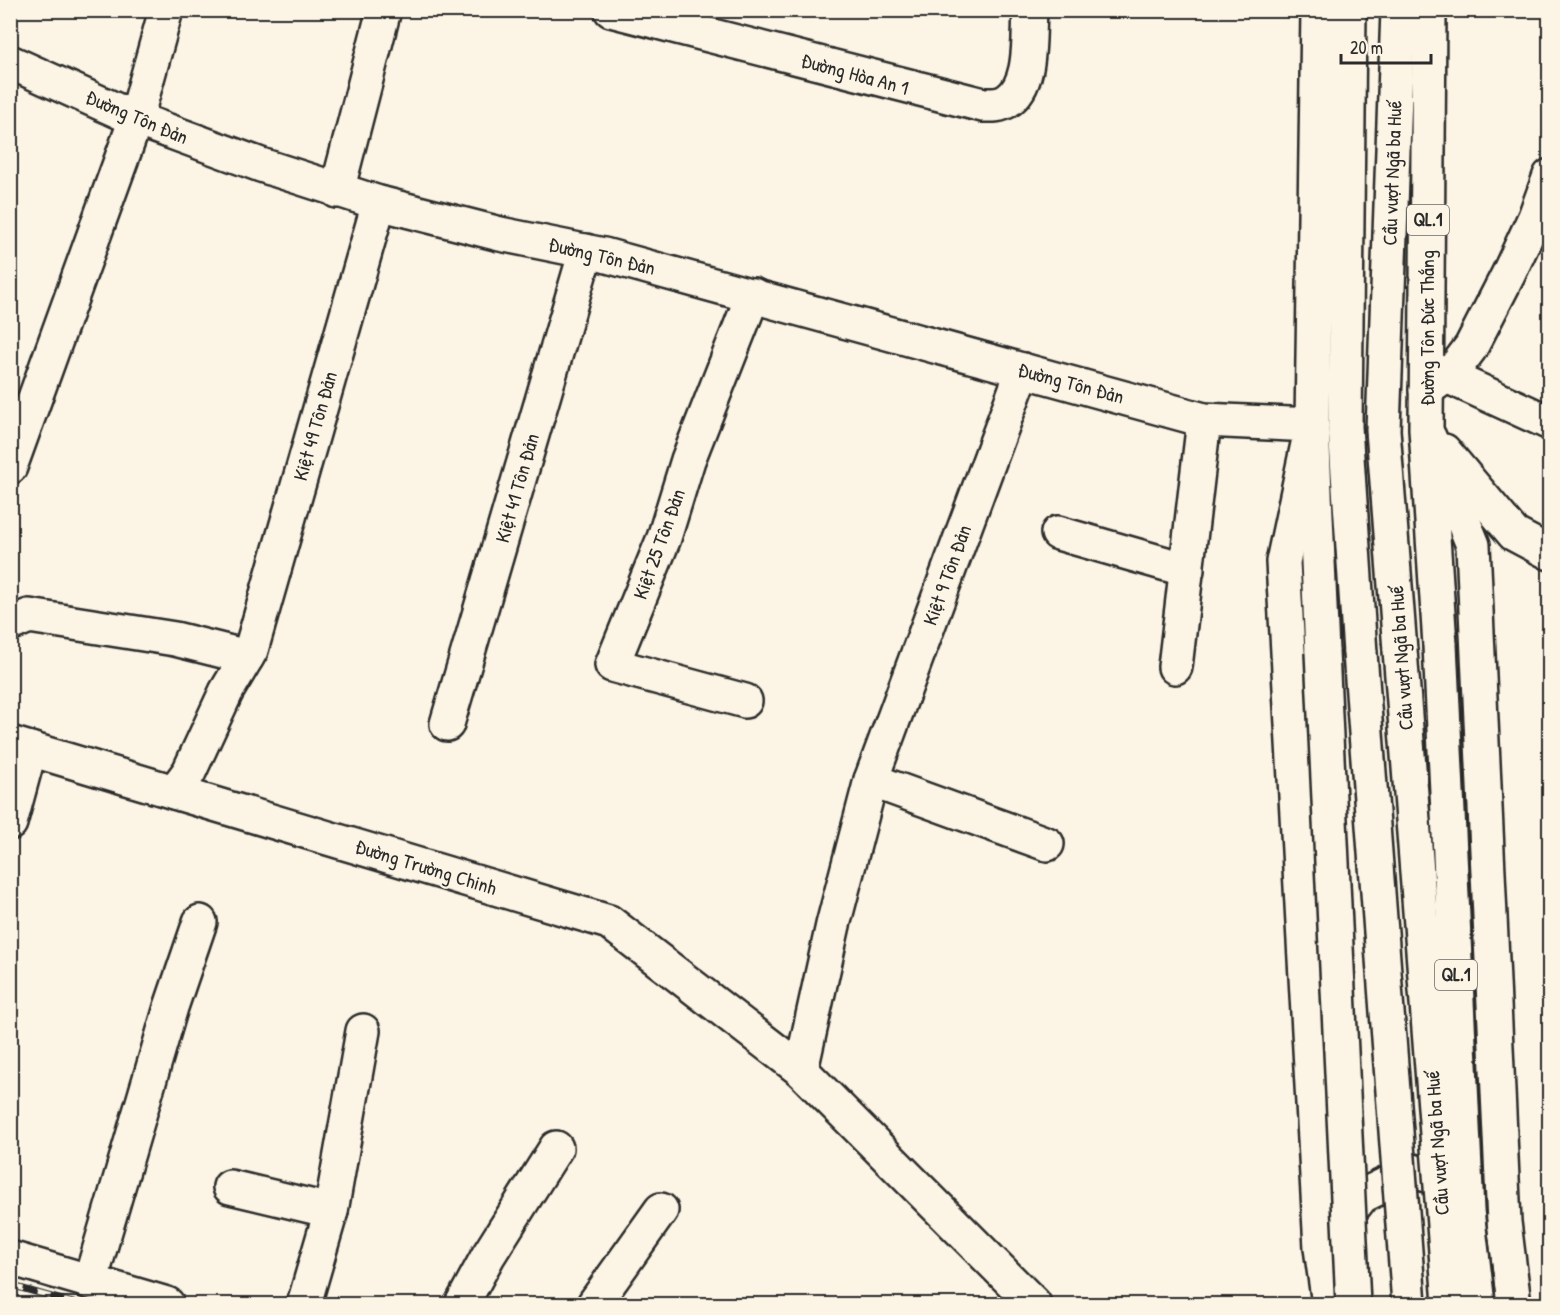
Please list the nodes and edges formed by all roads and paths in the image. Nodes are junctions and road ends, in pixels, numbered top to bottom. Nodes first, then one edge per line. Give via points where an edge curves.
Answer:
1 (166, 10) edge
2 (384, 10) edge
3 (1030, 10) edge
4 (1318, 10) edge
5 (1350, 10) edge
6 (1398, 10) edge
7 (1430, 10) edge
8 (624, 12) edge
9 (11, 65) edge
10 (136, 119) junction
11 (1550, 176) edge
12 (337, 191) junction
13 (379, 203) junction
14 (1542, 219) edge
15 (586, 251) junction
16 (753, 295) junction
17 (1023, 370) junction
18 (1436, 383) junction
19 (1204, 420) junction
20 (1550, 423) edge
21 (1312, 424) junction
22 (1426, 429) junction
23 (10, 467) edge
24 (1058, 533) dead end
25 (1550, 552) edge
26 (1187, 570) junction
27 (10, 624) edge
28 (249, 653) junction
29 (1175, 667) dead end
30 (745, 700) dead end
31 (447, 724) dead end
32 (20, 746) edge
33 (871, 780) junction
34 (174, 792) junction
35 (10, 823) edge
36 (1047, 844) dead end
37 (200, 922) dead end
38 (363, 1031) dead end
39 (801, 1070) junction
40 (556, 1148) dead end
41 (230, 1187) dead end
42 (661, 1210) dead end
43 (331, 1211) junction
44 (1504, 1222) junction
45 (1321, 1248) junction
46 (10, 1258) edge
47 (90, 1282) junction
48 (1031, 1303) edge
49 (167, 1305) edge
50 (304, 1305) edge
51 (462, 1305) edge
52 (594, 1305) edge
53 (1329, 1305) edge
54 (1353, 1305) edge
55 (1409, 1305) edge
56 (1450, 1305) edge
57 (1478, 1305) edge
58 (1514, 1305) edge

1 - 10 main road
2 - 12 main road
3 - 8 main road, Đường Hòa An 1 via 1024,77 1017,91 997,105 983,105
4 - 21 main road
5 - 55 main road, Cầu vượt Ngã ba Huế, bridge via 1346,428
6 - 56 main road, Cầu vượt Ngã ba Huế, bridge via 1383,430
7 - 18 main road, Đường Tôn Đức Thắng / QL.1
9 - 10 main road, Đường Tôn Đản
10 - 12 main road, Đường Tôn Đản
10 - 23 main road
11 - 14 main road
12 - 13 main road, Đường Tôn Đản
13 - 15 main road, Đường Tôn Đản
13 - 28 main road, Kiệt 49 Tôn Đản
14 - 18 main road via 1471,347
15 - 16 main road, Đường Tôn Đản
15 - 31 main road, Kiệt 41 Tôn Đản
16 - 17 main road, Đường Tôn Đản
16 - 30 main road, Kiệt 25 Tôn Đản via 688,460 664,538 612,665
17 - 19 main road, Đường Tôn Đản
17 - 33 main road, Kiệt 9 Tôn Đản
18 - 20 main road
18 - 22 main road, Đường Tôn Đức Thắng / QL.1
19 - 21 main road, Đường Tôn Đản
19 - 26 main road
21 - 45 main road via 1283,562
21 - 54 main road, bridge
22 - 25 main road via 1514,534
22 - 44 main road via 1473,545
22 - 57 main road, Cầu vượt Ngã ba Huế / QL.1, bridge via 1467,1211
24 - 26 main road
26 - 29 main road
27 - 28 main road via 29,616
28 - 34 main road, Kiệt 49 Tôn Đản via 189,772
32 - 34 main road, Đường Trường Chinh
32 - 35 main road
33 - 36 main road
33 - 39 main road, Kiệt 9 Tôn Đản via 833,924
34 - 39 main road, Đường Trường Chinh via 609,922
37 - 47 main road
38 - 43 main road
39 - 48 main road, Đường Trường Chinh
40 - 51 main road
41 - 43 main road
42 - 52 main road
43 - 50 main road
44 - 45 main road via 1464,1185 1413,1171 1362,1196
44 - 58 main road
45 - 53 main road
46 - 47 main road
47 - 49 main road

